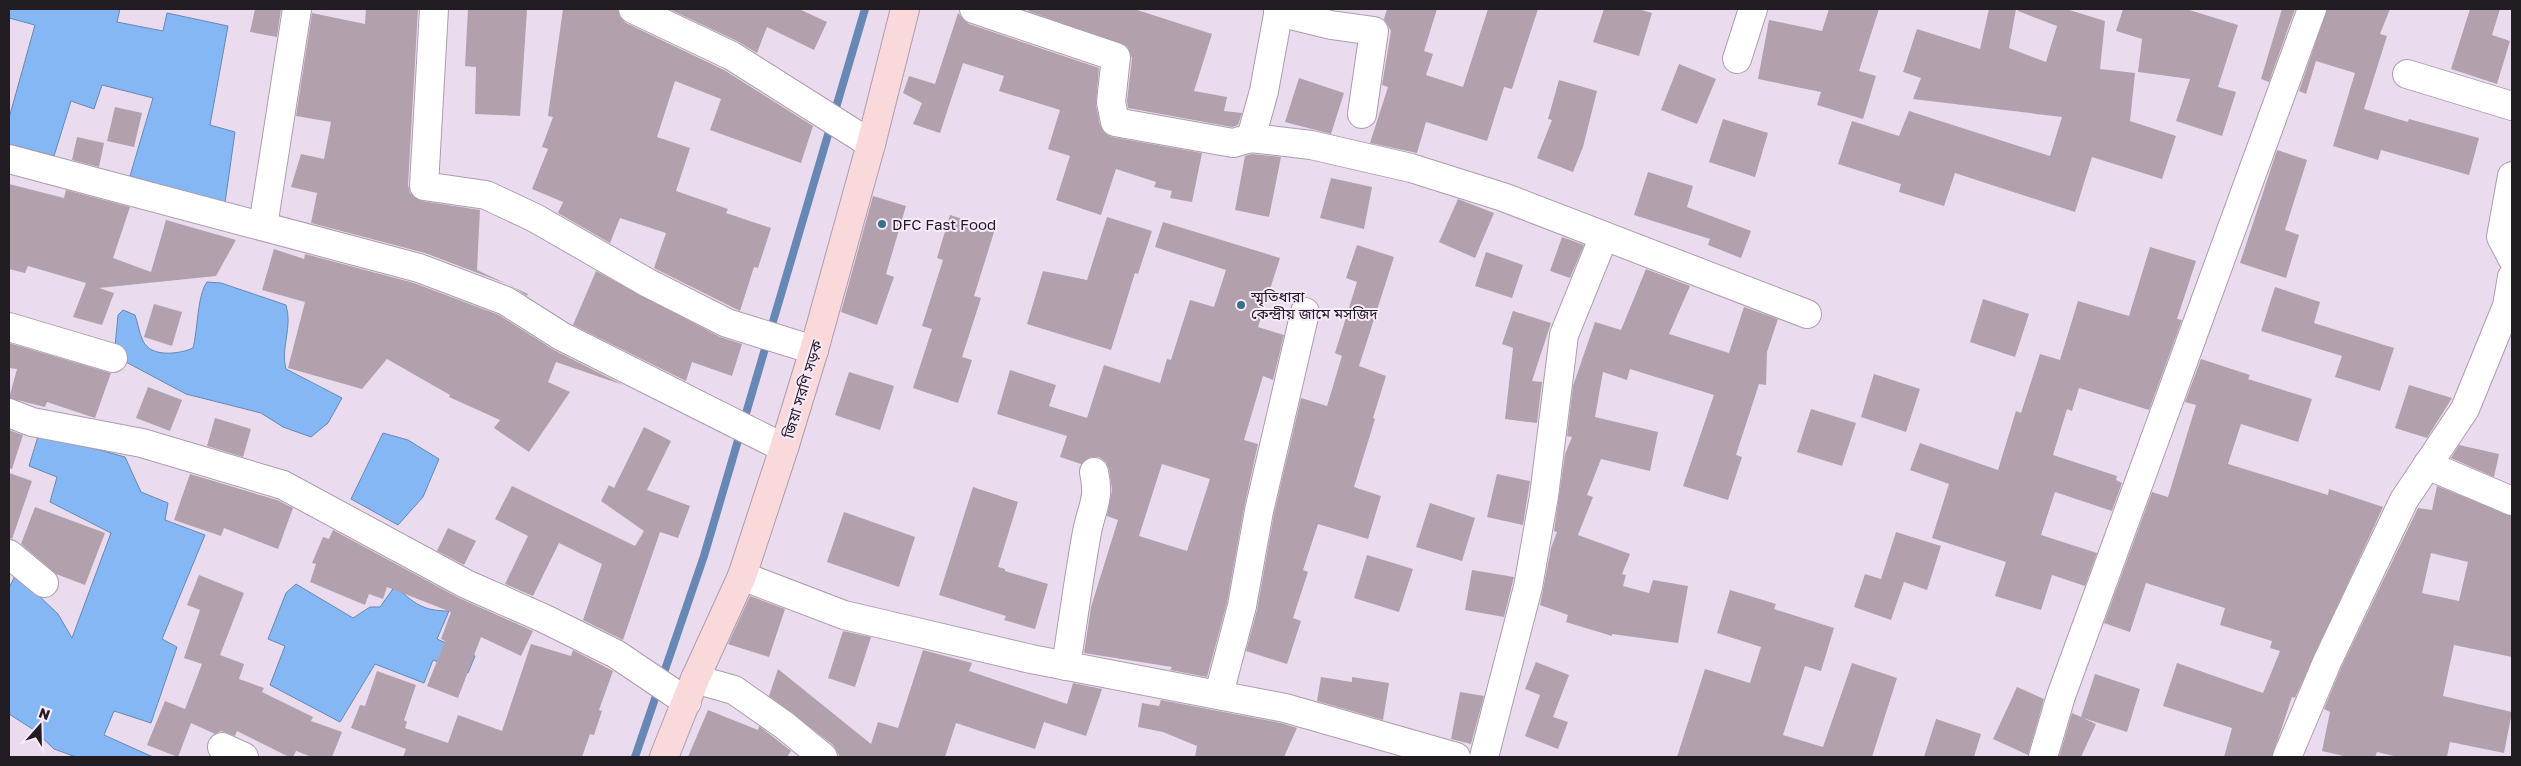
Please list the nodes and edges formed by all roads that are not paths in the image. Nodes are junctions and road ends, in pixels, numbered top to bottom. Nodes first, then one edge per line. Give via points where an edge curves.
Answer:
1 (297, 9) edge
2 (434, 9) edge
3 (633, 9) edge
4 (905, 9) edge
5 (974, 9) edge
6 (1753, 9) edge
7 (2312, 9) edge
8 (1279, 10) edge
9 (1737, 59) dead end
10 (2407, 74) dead end
11 (2512, 106) edge
12 (1362, 114) dead end
13 (1251, 138) junction
14 (871, 144) junction
15 (9, 159) edge
16 (2512, 176) edge
17 (263, 226) junction
18 (1604, 236) junction
19 (2508, 245) edge
20 (2512, 277) edge
21 (1305, 312) dead end
22 (1807, 314) dead end
23 (9, 327) edge
24 (814, 350) junction
25 (113, 358) dead end
26 (9, 413) edge
27 (784, 448) junction
28 (2427, 465) junction
29 (1094, 472) dead end
30 (2512, 501) edge
31 (9, 554) edge
32 (742, 576) junction
33 (44, 583) dead end
34 (1066, 666) junction
35 (691, 690) junction
36 (1219, 694) junction
37 (664, 757) edge
38 (823, 757) edge
39 (1456, 757) edge
40 (1484, 757) edge
41 (2043, 757) edge
42 (2287, 757) edge

1 - 17 street
2 - 24 street via 424,186 486,195 535,218 648,283 719,319
3 - 14 street via 732,56
4 - 14 main road, জিয়া সরণি সড়ক
5 - 13 street via 1116,58 1111,102 1115,122 1233,143
6 - 9 street
7 - 41 street via 2061,696
8 - 12 street via 1331,25 1374,31
8 - 13 street
10 - 11 street
13 - 18 street via 1311,145 1411,168 1503,197
14 - 24 main road, জিয়া সরণি সড়ক
15 - 17 street
16 - 19 street
17 - 27 street via 419,268 506,301 560,336
18 - 22 street
18 - 40 street via 1564,335 1544,496 1528,587
20 - 28 street via 2507,306 2465,409
21 - 36 street via 1259,511 1242,606
23 - 25 street
24 - 27 main road, জিয়া সরণি সড়ক
26 - 35 street via 32,422 142,443 283,485 466,584
27 - 32 main road, জিয়া সরণি সড়ক
28 - 30 street
28 - 42 street via 2404,500 2327,662
29 - 34 street via 1098,490 1087,530
31 - 33 street
32 - 34 street via 844,614
32 - 35 main road, জিয়া সরণি সড়ক
34 - 36 street
35 - 37 main road, জিয়া সরণি সড়ক
35 - 38 street via 734,690
36 - 39 street via 1286,708

